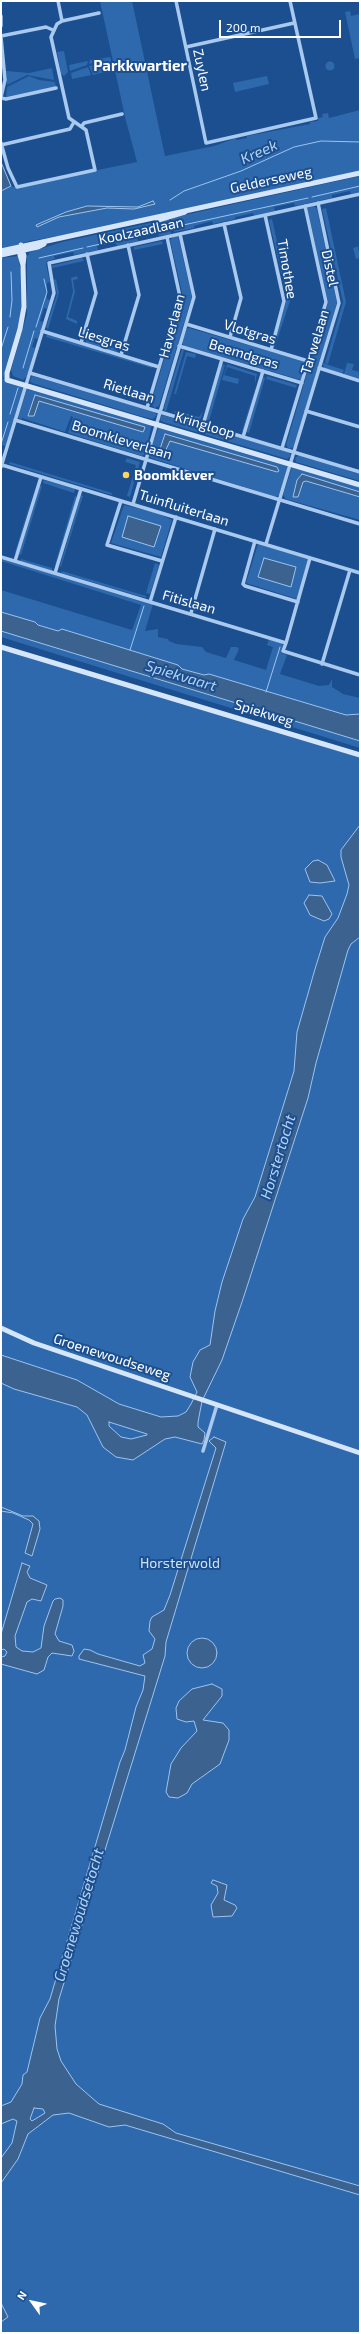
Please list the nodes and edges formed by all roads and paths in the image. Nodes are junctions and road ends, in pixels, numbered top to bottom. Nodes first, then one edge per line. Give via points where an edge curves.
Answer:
1 (58, 1) edge
2 (176, 1) edge
3 (290, 1) edge
4 (99, 13) dead end
5 (1, 16) edge
6 (62, 21) junction
7 (294, 23) junction
8 (1, 26) edge
9 (53, 30) junction
10 (1, 37) edge
11 (186, 47) junction
12 (56, 88) dead end
13 (1, 97) edge
14 (122, 114) dead end
15 (74, 122) junction
16 (82, 126) junction
17 (1, 144) edge
18 (360, 173) edge
19 (360, 194) edge
20 (318, 203) junction
21 (305, 206) junction
22 (265, 215) junction
23 (224, 224) junction
24 (180, 234) junction
25 (167, 236) junction
26 (128, 245) junction
27 (22, 249) junction
28 (1, 251) edge
29 (87, 254) junction
30 (1, 255) edge
31 (186, 324) junction
32 (42, 332) junction
33 (230, 337) junction
34 (81, 343) junction
35 (179, 346) junction
36 (271, 350) junction
37 (121, 356) junction
38 (222, 359) junction
39 (308, 361) junction
40 (159, 367) junction
41 (319, 368) junction
42 (263, 371) junction
43 (30, 373) junction
44 (360, 381) edge
45 (302, 383) junction
46 (26, 384) junction
47 (147, 408) junction
48 (306, 411) junction
49 (160, 412) junction
50 (15, 420) junction
51 (157, 423) junction
52 (203, 425) junction
53 (360, 427) edge
54 (243, 437) junction
55 (282, 448) junction
56 (294, 452) junction
57 (145, 459) junction
58 (291, 463) junction
59 (1, 466) edge
60 (360, 472) edge
61 (41, 477) junction
62 (360, 485) edge
63 (81, 489) junction
64 (280, 500) junction
65 (121, 501) junction
66 (133, 504) junction
67 (176, 517) junction
68 (360, 524) edge
69 (215, 529) junction
70 (255, 541) junction
71 (266, 544) junction
72 (1, 557) edge
73 (310, 558) junction
74 (15, 561) junction
75 (162, 561) junction
76 (350, 570) junction
77 (55, 573) junction
78 (360, 573) edge
79 (150, 602) junction
80 (298, 602) junction
81 (191, 613) junction
82 (286, 643) junction
83 (1, 647) edge
84 (322, 664) junction
85 (360, 675) edge
86 (360, 755) edge
87 (1, 1328) edge
88 (217, 1405) junction
89 (203, 1450) dead end
90 (360, 1453) edge

1 - 6 street
2 - 11 street, Zuylen
3 - 7 street
4 - 6 street
5 - 8 street
6 - 9 street
7 - 11 street
7 - 11 street, Zuylen via 316,118 206,143
9 - 10 street via 46,27
9 - 15 street via 51,37 69,118
10 - 13 street via 5,80
12 - 13 street via 6,99
14 - 16 street via 84,123
15 - 16 street
15 - 17 street via 70,129
16 - 17 street via 86,130 95,170 18,187 8,168
18 - 27 street, Gelderseweg via 188,211 179,216 144,221
19 - 20 street, Koolzaadlaan
20 - 21 street, Koolzaadlaan
20 - 41 street, Tarwelaan via 339,303
21 - 22 street, Koolzaadlaan
21 - 39 street, Distel via 326,302
22 - 23 street, Koolzaadlaan
22 - 36 street, Timothee via 284,301
23 - 24 street, Koolzaadlaan
23 - 33 street via 241,298
24 - 25 street, Koolzaadlaan
24 - 31 street, Haverlaan via 194,297
25 - 26 street, Koolzaadlaan
25 - 40 street via 180,297
26 - 29 street, Koolzaadlaan
26 - 37 street via 139,295
27 - 28 street, Gelderseweg
27 - 30 street, Gelderseweg
27 - 46 street, Kringloop via 23,317 7,375
29 - 32 street, Koolzaadlaan via 49,263 54,293
29 - 34 street via 96,293
31 - 33 street, Vlotgras
31 - 35 street, Haverlaan
32 - 34 street, Liesgras
32 - 43 street, Koolzaadlaan
33 - 36 street, Vlotgras
34 - 37 street, Liesgras
35 - 38 street, Beemdgras
35 - 49 street, Haverlaan
36 - 39 street, Vlotgras
37 - 40 street, Liesgras
38 - 42 street, Beemdgras
38 - 52 street
39 - 45 street, Distel
40 - 47 street
41 - 44 street
41 - 48 street, Tarwelaan
42 - 45 street, Beemdgras
42 - 54 street
43 - 46 street, Koolzaadlaan
43 - 47 street, Rietlaan
45 - 55 street, Distel
46 - 50 street, Koolzaadlaan
46 - 51 street, Kringloop
47 - 49 street, Rietlaan
48 - 53 street
48 - 56 street, Tarwelaan
49 - 51 street, Haverlaan
49 - 52 street, Rietlaan
50 - 57 street, Boomkleverlaan
50 - 59 street, Koolzaadlaan
51 - 57 street, Haverlaan
51 - 58 street, Kringloop
52 - 54 street, Rietlaan
54 - 55 street, Rietlaan
55 - 56 street, Rietlaan
56 - 58 street, Tarwelaan
56 - 60 street, Rietlaan
57 - 64 street, Boomkleverlaan
57 - 66 street, Haverlaan
58 - 62 street, Kringloop
58 - 64 street, Tarwelaan
59 - 61 street, Tuinfluiterlaan
61 - 63 street, Tuinfluiterlaan
61 - 74 street
63 - 65 street, Tuinfluiterlaan
63 - 77 street
64 - 68 street, Boomkleverlaan
64 - 71 street, Tarwelaan
65 - 66 street, Tuinfluiterlaan
65 - 75 street via 107,545
66 - 67 street, Tuinfluiterlaan
67 - 69 street, Tuinfluiterlaan
67 - 75 street
69 - 70 street, Tuinfluiterlaan
69 - 81 street
70 - 71 street, Tuinfluiterlaan
70 - 80 street via 244,586
71 - 73 street, Tuinfluiterlaan
72 - 74 street, Fitislaan
73 - 76 street, Tuinfluiterlaan
73 - 80 street
74 - 77 street, Fitislaan
75 - 79 street
76 - 78 street, Tuinfluiterlaan
76 - 84 street
77 - 79 street, Fitislaan
79 - 81 street, Fitislaan
80 - 82 street
81 - 82 street, Fitislaan
82 - 84 street via 283,651
83 - 86 street, Spiekweg
84 - 85 street
87 - 88 street, Groenewoudseweg via 34,1344
88 - 89 street
88 - 90 street, Groenewoudseweg

